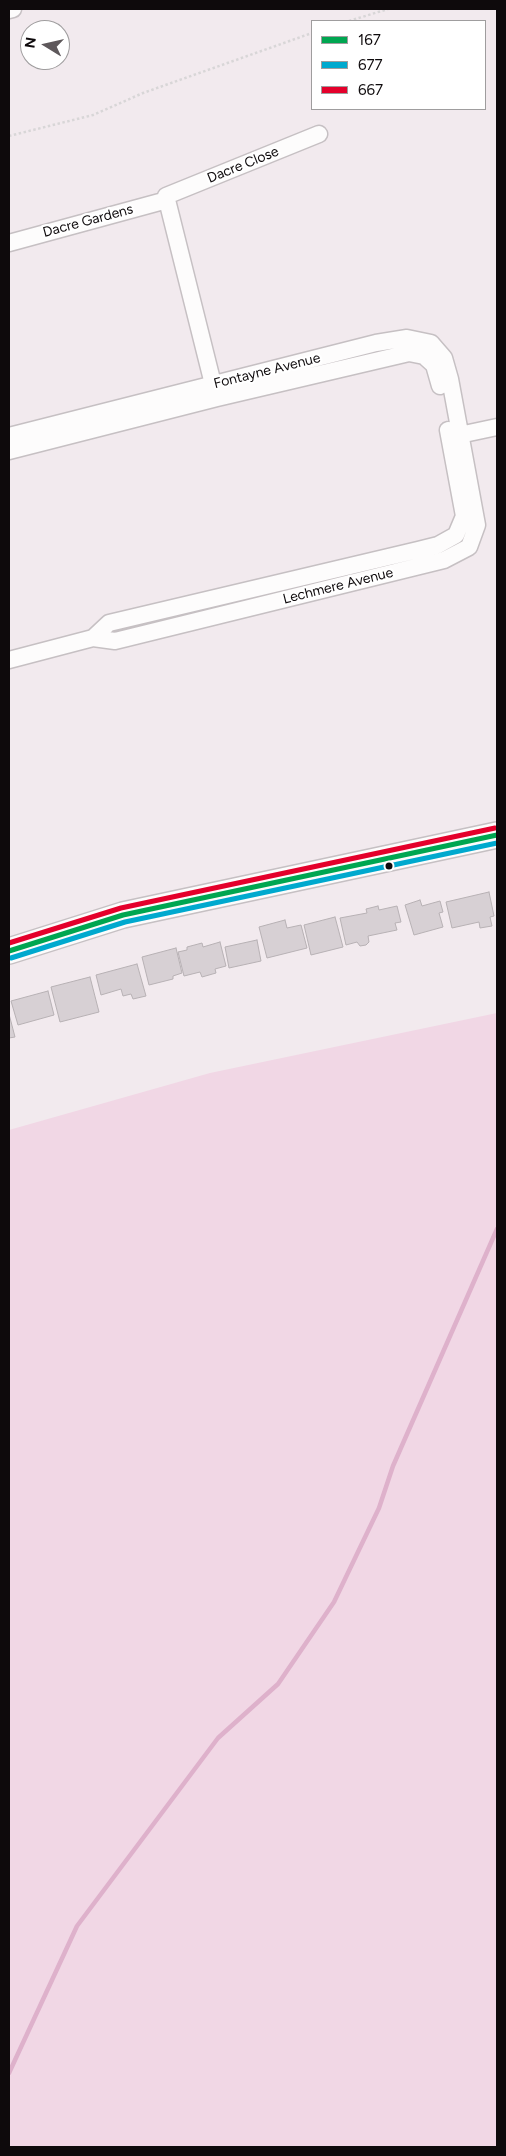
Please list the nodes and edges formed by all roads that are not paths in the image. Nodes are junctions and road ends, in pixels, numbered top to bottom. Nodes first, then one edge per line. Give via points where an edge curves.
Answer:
1 (13, 9) edge
2 (9, 10) edge
3 (320, 134) dead end
4 (166, 198) junction
5 (9, 243) edge
6 (376, 343) junction
7 (380, 360) junction
8 (215, 391) junction
9 (497, 427) edge
10 (9, 436) edge
11 (454, 436) junction
12 (9, 451) edge
13 (420, 558) junction
14 (264, 586) junction
15 (269, 603) junction
16 (93, 638) junction
17 (9, 660) edge
18 (497, 835) edge
19 (9, 951) edge

1 - 2 street
3 - 4 street, Dacre Close
4 - 5 street, Dacre Gardens
4 - 8 street
6 - 7 street
6 - 8 street, Fontayne Avenue
6 - 11 street, Fontayne Avenue via 407,338 431,343 444,358 450,379
7 - 8 street, Fontayne Avenue
7 - 11 street, Fontayne Avenue via 409,353 424,356 434,365
8 - 10 street, Fontayne Avenue
8 - 12 street, Fontayne Avenue
9 - 11 street
11 - 13 street, Lechmere Avenue via 478,525 469,547 444,560
13 - 14 street, Lechmere Avenue
13 - 15 street, Lechmere Avenue
14 - 15 street
14 - 16 street, Lechmere Avenue via 109,623
15 - 16 street, Lechmere Avenue via 115,641
16 - 17 street, Lechmere Avenue
18 - 19 main road via 123,915

